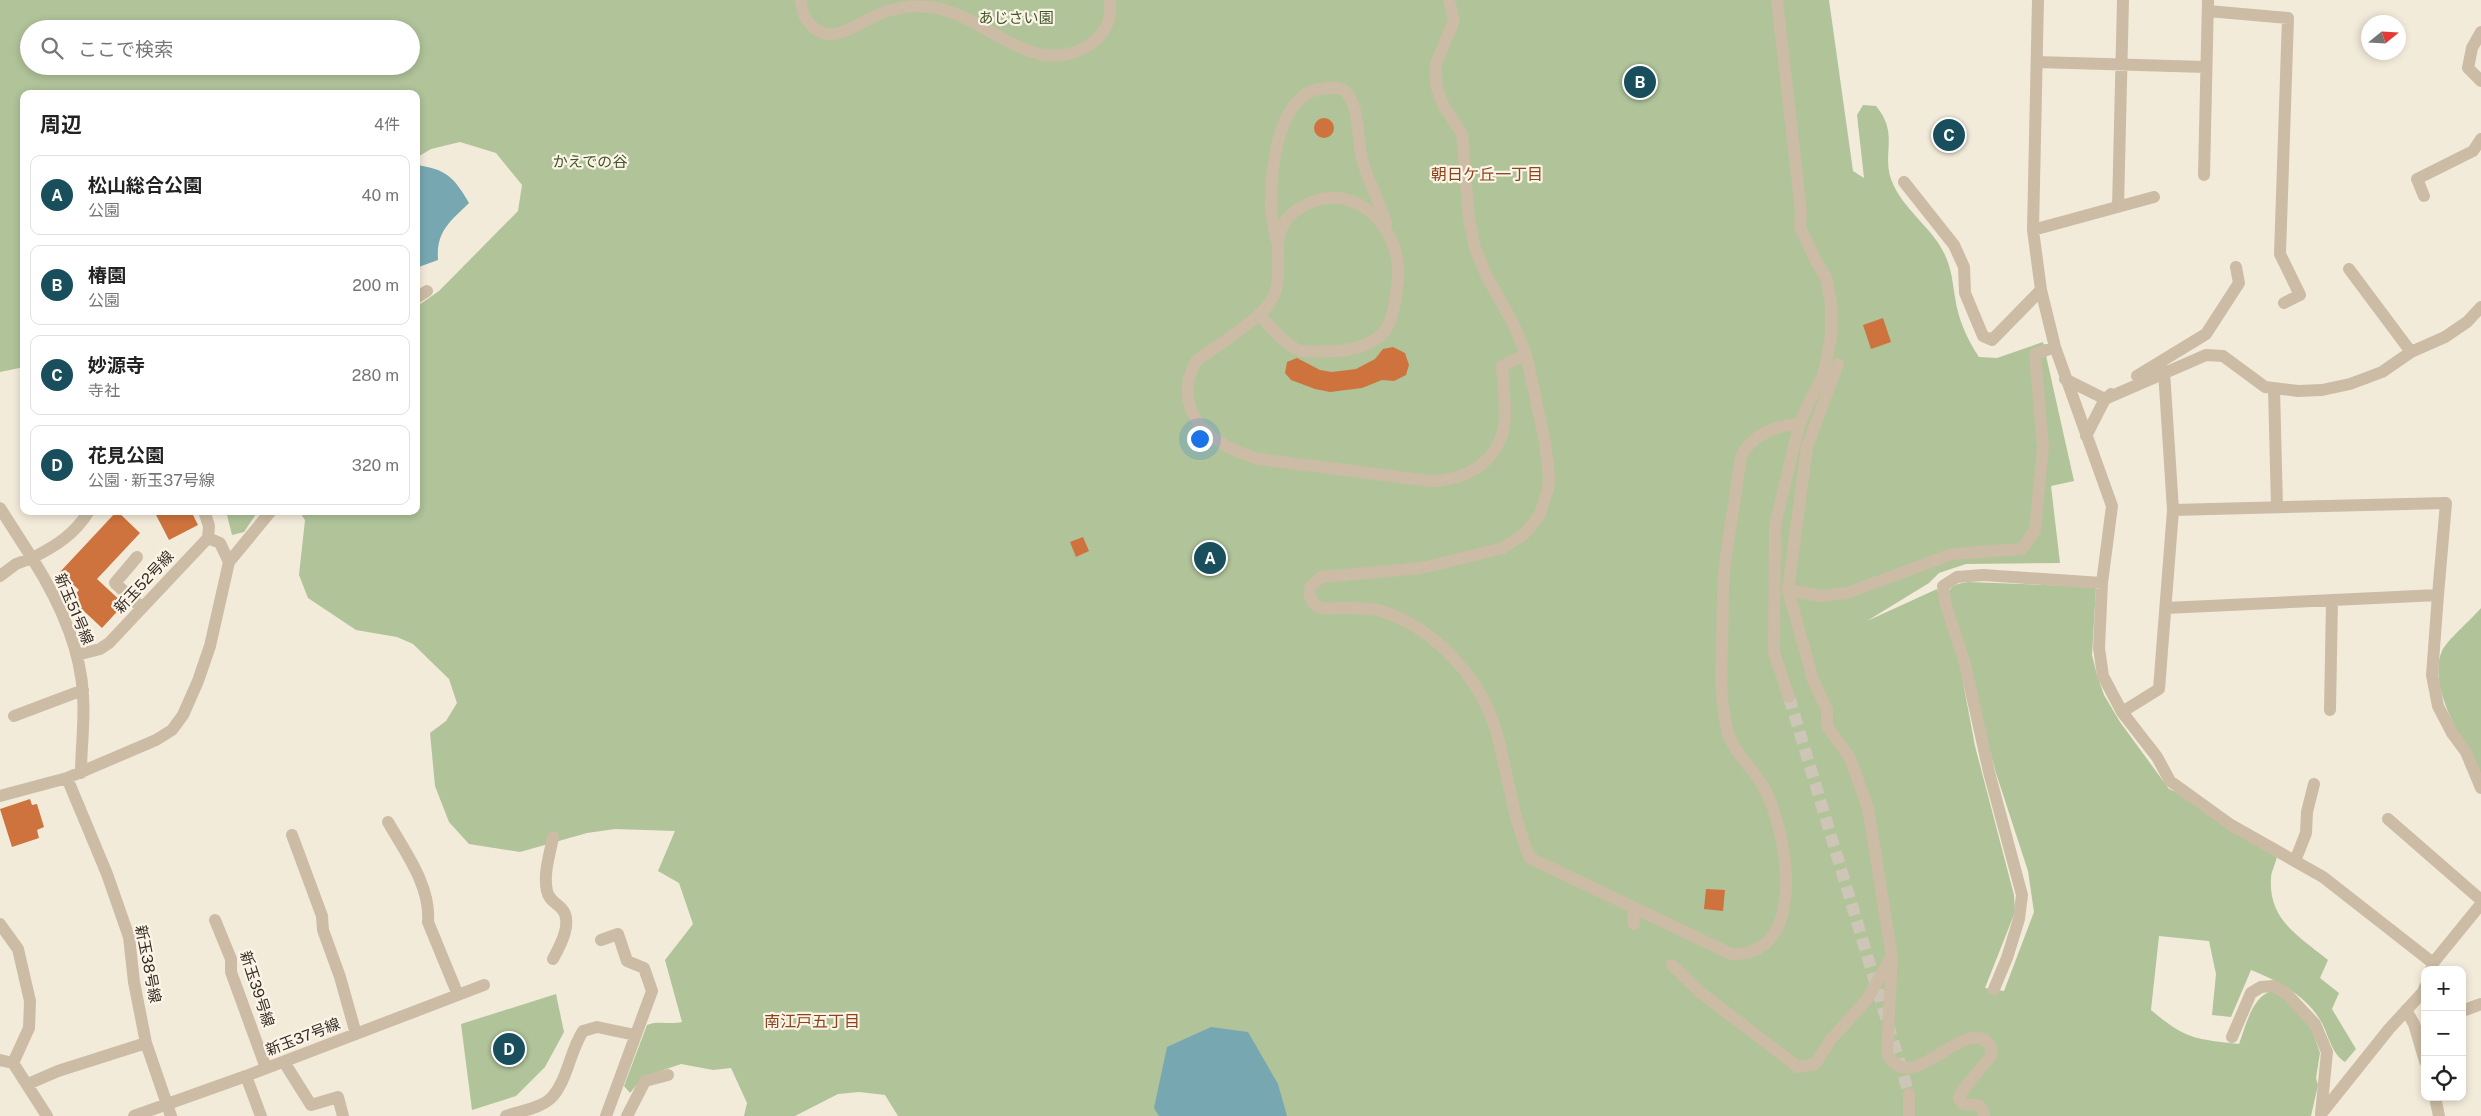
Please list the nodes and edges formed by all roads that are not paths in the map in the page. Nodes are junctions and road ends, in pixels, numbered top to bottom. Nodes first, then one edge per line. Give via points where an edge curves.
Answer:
1 (800, 0) edge
2 (1110, 0) edge
3 (1449, 0) edge
4 (1777, 0) edge
5 (2038, 0) edge
6 (2123, 0) edge
7 (2208, 6) edge
8 (2481, 32) edge
9 (2037, 62) junction
10 (2121, 65) junction
11 (2206, 67) junction
12 (2481, 81) edge
13 (2481, 139) edge
14 (2204, 175) dead end
15 (1904, 182) dead end
16 (2424, 196) dead end
17 (2154, 197) dead end
18 (2118, 207) junction
19 (2033, 230) junction
20 (1390, 237) junction
21 (1277, 240) junction
22 (2236, 268) dead end
23 (2349, 269) dead end
24 (2042, 290) junction
25 (2284, 303) dead end
26 (2481, 307) edge
27 (1259, 314) junction
28 (2055, 347) junction
29 (2411, 352) junction
30 (1526, 354) junction
31 (1838, 364) dead end
32 (2164, 371) junction
33 (2066, 379) junction
34 (2274, 388) junction
35 (2105, 398) junction
36 (1799, 426) junction
37 (2086, 436) junction
38 (2277, 507) junction
39 (0, 508) edge
40 (2173, 510) junction
41 (86, 515) edge
42 (205, 515) edge
43 (268, 515) edge
44 (208, 538) junction
45 (137, 557) dead end
46 (32, 558) junction
47 (229, 562) junction
48 (0, 576) edge
49 (2102, 583) junction
50 (1788, 590) junction
51 (2438, 595) junction
52 (2332, 600) junction
53 (142, 608) junction
54 (2166, 608) junction
55 (77, 655) junction
56 (83, 690) junction
57 (1790, 697) tunnel mouth
58 (2330, 710) dead end
59 (2122, 712) junction
60 (14, 716) dead end
61 (81, 773) junction
62 (67, 778) junction
63 (2314, 784) dead end
64 (2481, 788) edge
65 (0, 796) edge
66 (2388, 819) dead end
67 (388, 822) dead end
68 (292, 835) dead end
69 (553, 837) dead end
70 (2295, 861) junction
71 (2481, 900) edge
72 (2481, 904) edge
73 (1635, 908) junction
74 (215, 920) dead end
75 (0, 924) edge
76 (1634, 924) dead end
77 (601, 940) dead end
78 (1892, 956) junction
79 (553, 958) dead end
80 (1672, 965) dead end
81 (2432, 966) edge
82 (484, 985) dead end
83 (1994, 989) dead end
84 (2421, 994) edge
85 (458, 995) junction
86 (2481, 1004) edge
87 (2466, 1009) edge
88 (2406, 1010) junction
89 (2420, 1023) edge
90 (356, 1034) junction
91 (635, 1035) junction
92 (2232, 1037) dead end
93 (146, 1043) junction
94 (2424, 1056) edge
95 (0, 1060) edge
96 (284, 1062) junction
97 (13, 1063) junction
98 (266, 1068) junction
99 (668, 1075) dead end
100 (246, 1076) junction
101 (28, 1084) junction
102 (1909, 1094) tunnel mouth
103 (2436, 1101) edge
104 (166, 1103) junction
105 (2321, 1115) edge
106 (47, 1116) edge
107 (134, 1116) edge
108 (171, 1116) edge
109 (261, 1116) edge
110 (343, 1116) edge
111 (506, 1116) edge
112 (606, 1116) edge
113 (627, 1116) edge
114 (1910, 1116) edge
115 (1984, 1116) edge
116 (2438, 1116) edge

1 - 2 street via 805,18 823,33 845,32 880,13 896,9 930,7 962,16 1029,52 1049,56 1079,51 1096,40 1109,24
3 - 30 street via 1454,20 1436,64 1436,85 1443,105 1462,134 1469,220 1475,248
4 - 36 street via 1801,211 1800,227 1826,277 1831,303 1831,338 1824,376
5 - 9 street
6 - 10 street
7 - 11 street
7 - 25 street via 2288,18 2280,254 2300,295
8 - 12 street via 2472,48 2468,68
9 - 10 street
9 - 19 street
10 - 11 street
10 - 18 street
11 - 14 street
13 - 16 street via 2473,151 2417,179
15 - 24 street via 1954,245 1964,267 1965,293 1983,336 1992,340
17 - 18 street
18 - 19 street
19 - 24 street
20 - 21 street via 1380,219 1364,206 1334,198 1314,201 1296,211 1282,226
20 - 21 street via 1366,174 1349,94 1341,88 1323,88 1304,96 1287,116 1278,138 1271,207
20 - 27 street via 1398,265 1394,309 1384,332 1357,349 1301,351 1275,332
21 - 27 street via 1277,284 1272,299
22 - 35 street via 2239,283 2206,334
23 - 29 street
24 - 28 street
26 - 29 street via 2445,337
27 - 30 street via 1196,361 1189,377 1188,395 1192,412 1208,433 1236,452 1259,459 1430,481 1466,476 1494,451 1504,427 1502,366
28 - 33 street
28 - 50 street via 2034,354 2043,447 2035,530 2022,550 1952,554 1847,593 1822,596
29 - 34 street via 2382,372 2350,384 2322,390
30 - 73 street via 1549,476 1540,514 1524,534 1491,553 1422,568 1321,576 1311,586 1310,596 1321,608 1380,611 1407,622 1453,657 1481,696 1496,732 1522,840 1530,858
31 - 50 street via 1806,447
32 - 34 street via 2206,355 2223,356 2265,387
32 - 35 street
32 - 40 street
33 - 35 street
33 - 37 street
34 - 38 street
35 - 37 street
36 - 57 street via 1775,525 1774,652
36 - 73 street via 1788,424 1767,431 1743,453 1724,573 1721,695 1728,735 1763,787 1783,847 1786,878 1780,924 1775,935 1761,948 1744,955 1731,954
37 - 49 street via 2112,506
38 - 40 street
38 - 51 street via 2446,503
39 - 46 street, 新玉51号線
40 - 54 street
41 - 46 street via 68,537
42 - 44 street
43 - 47 street
44 - 47 street via 220,542
44 - 53 street, 新玉52号線
45 - 53 street via 115,583
46 - 48 street via 16,564
46 - 55 street, 新玉51号線 via 62,615
47 - 61 street via 210,646 183,715 172,730 156,740
49 - 59 street via 2099,648 2103,676
49 - 83 street via 1983,575 1957,577 1943,586 2022,895 2019,920
50 - 78 street via 1813,680 1826,710 1827,726 1850,758 1868,808
51 - 52 street
51 - 64 street via 2432,675 2438,706 2466,752
52 - 54 street
52 - 58 street
53 - 55 street, 新玉52号線 via 109,643
54 - 59 street via 2159,689
55 - 56 street, 新玉51号線
56 - 60 street
56 - 61 street, 新玉51号線
59 - 70 street via 2157,757 2170,781 2231,825
61 - 62 street
62 - 65 street
62 - 93 street, 新玉38号線 via 129,937
63 - 70 street via 2306,832
66 - 71 street
67 - 85 street via 422,884 429,910 428,922
68 - 90 street via 322,916 323,930
69 - 79 street via 547,864 547,891 566,917 563,938
70 - 81 street via 2323,877
72 - 81 street
73 - 76 street
74 - 98 street, 新玉39号線
75 - 97 street via 18,949 30,1001 29,1028
77 - 91 street via 618,934 627,960 644,968 652,990
78 - 80 street via 1866,1001 1832,1038 1815,1064 1798,1067 1700,992
78 - 115 street via 1887,1054 1890,1060 1902,1068 1909,1068 1972,1038 1985,1040 1991,1056 1959,1098 1964,1104 1979,1106
82 - 85 street, 新玉37号線
84 - 88 street
85 - 90 street, 新玉37号線
86 - 87 street
88 - 89 street
88 - 105 street
89 - 94 street
90 - 96 street, 新玉37号線
91 - 111 street via 597,1028 583,1031 552,1097
91 - 112 street
92 - 105 street via 2251,994 2260,986 2273,986 2287,994 2315,1024 2327,1052
93 - 101 street
93 - 104 street, 新玉38号線
95 - 97 street
96 - 98 street, 新玉37号線
96 - 110 street via 311,1105 338,1097
97 - 101 street
98 - 100 street, 新玉37号線
99 - 113 street via 645,1082
100 - 104 street, 新玉37号線
100 - 109 street
101 - 106 street
102 - 114 street
103 - 116 street
104 - 107 street, 新玉37号線
104 - 108 street, 新玉38号線

